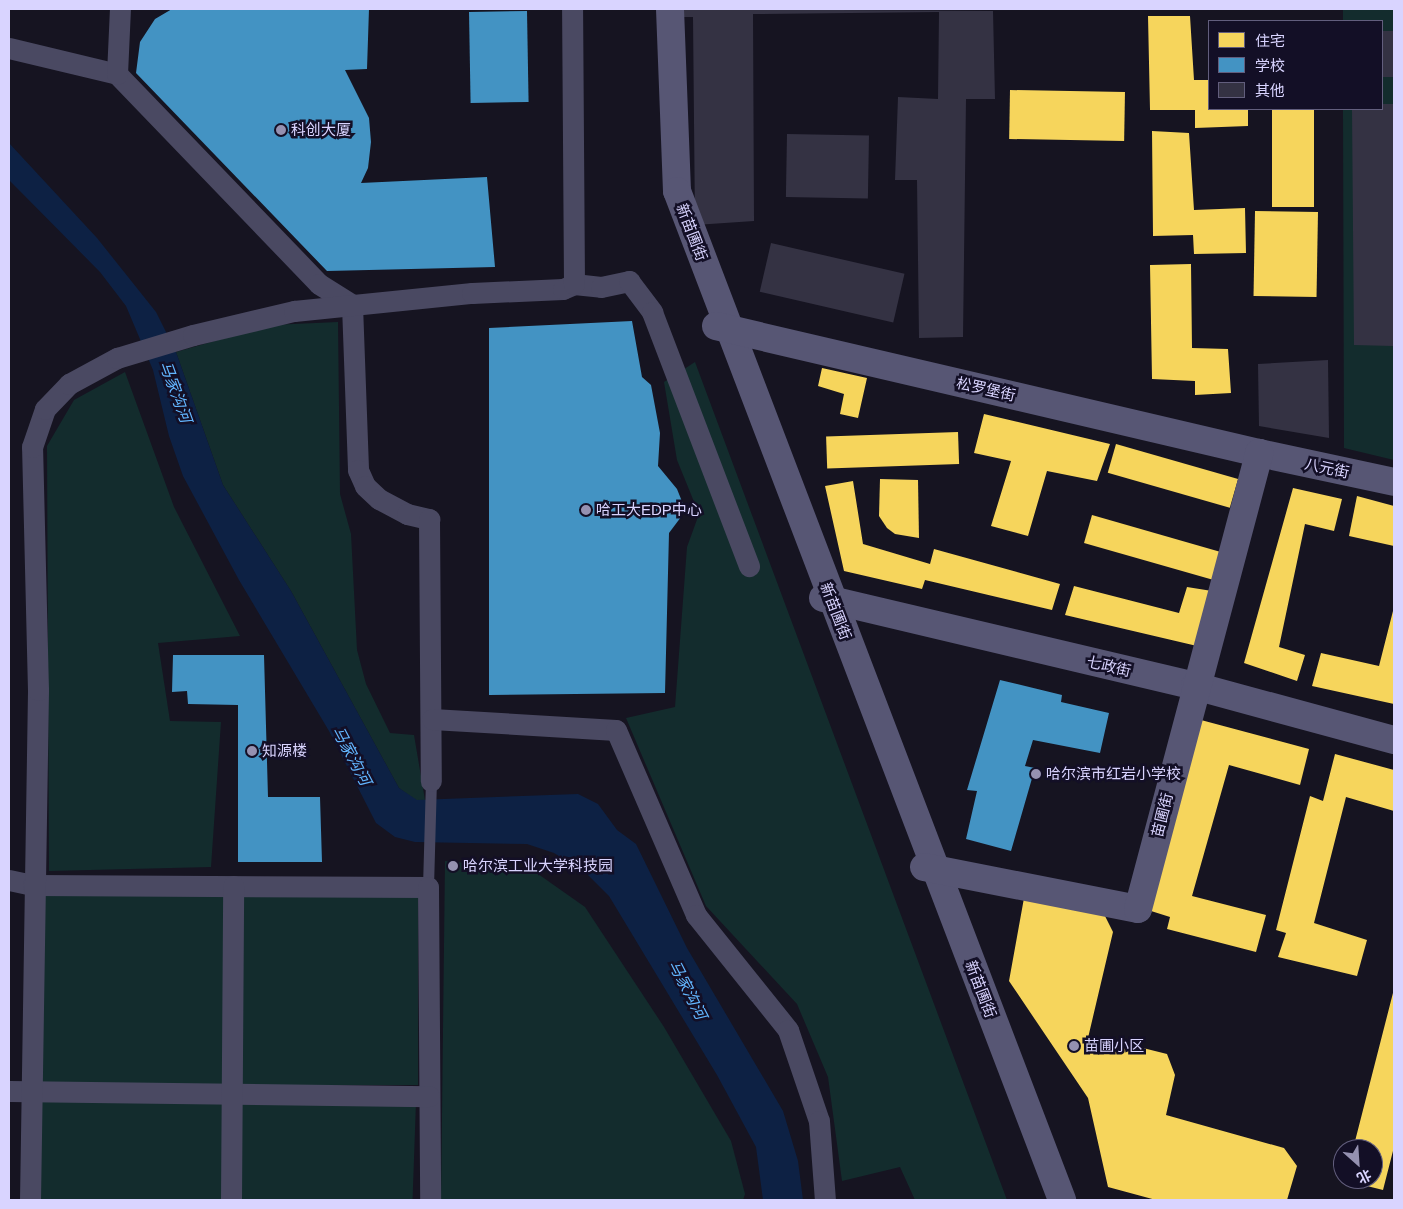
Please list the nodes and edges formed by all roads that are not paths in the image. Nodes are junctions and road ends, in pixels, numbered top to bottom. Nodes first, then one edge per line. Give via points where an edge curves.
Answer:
1 (120, 9) edge
2 (572, 9) edge
3 (655, 9) edge
4 (670, 9) edge
5 (9, 48) edge
6 (117, 74) junction
7 (574, 284) junction
8 (352, 305) junction
9 (721, 327) junction
10 (1259, 453) junction
11 (1394, 482) edge
12 (749, 566) dead end
13 (828, 600) junction
14 (1195, 686) junction
15 (432, 719) junction
16 (1394, 740) edge
17 (431, 781) joint
18 (929, 868) junction
19 (9, 880) edge
20 (33, 885) junction
21 (233, 886) junction
22 (428, 887) junction
23 (9, 1091) edge
24 (31, 1091) junction
25 (231, 1092) junction
26 (429, 1096) junction
27 (30, 1200) edge
28 (230, 1200) edge
29 (430, 1200) edge
30 (825, 1200) edge
31 (1045, 1200) edge
32 (1062, 1200) edge

1 - 6 street
2 - 7 street
3 - 9 main road, 新苗圃街 via 664,188
4 - 9 main road, 新苗圃街 via 677,191
5 - 6 street
6 - 8 street via 319,284
7 - 8 street via 563,289
7 - 12 street via 601,287 629,281 652,312
8 - 15 street via 358,470 364,486 380,499 407,514 429,519
8 - 20 street via 294,311 193,335 117,358 69,384 44,409 32,447 38,690
9 - 10 main road, 松罗堡街
9 - 13 main road, 新苗圃街
10 - 11 main road, 八元街
10 - 14 main road, 苗圃街
13 - 14 main road, 七政街
13 - 18 main road, 新苗圃街
14 - 16 main road, 七政街
14 - 18 main road, 苗圃街 via 1138,909
15 - 17 street
15 - 30 street via 616,730 696,916 788,1030 819,1120
17 - 22 lane
18 - 31 main road, 新苗圃街
18 - 32 main road, 新苗圃街
19 - 20 street
20 - 21 street
20 - 24 street
21 - 22 street
21 - 25 street
22 - 26 street
23 - 24 street
24 - 25 street
24 - 27 street
25 - 26 street
25 - 28 street
26 - 29 street

